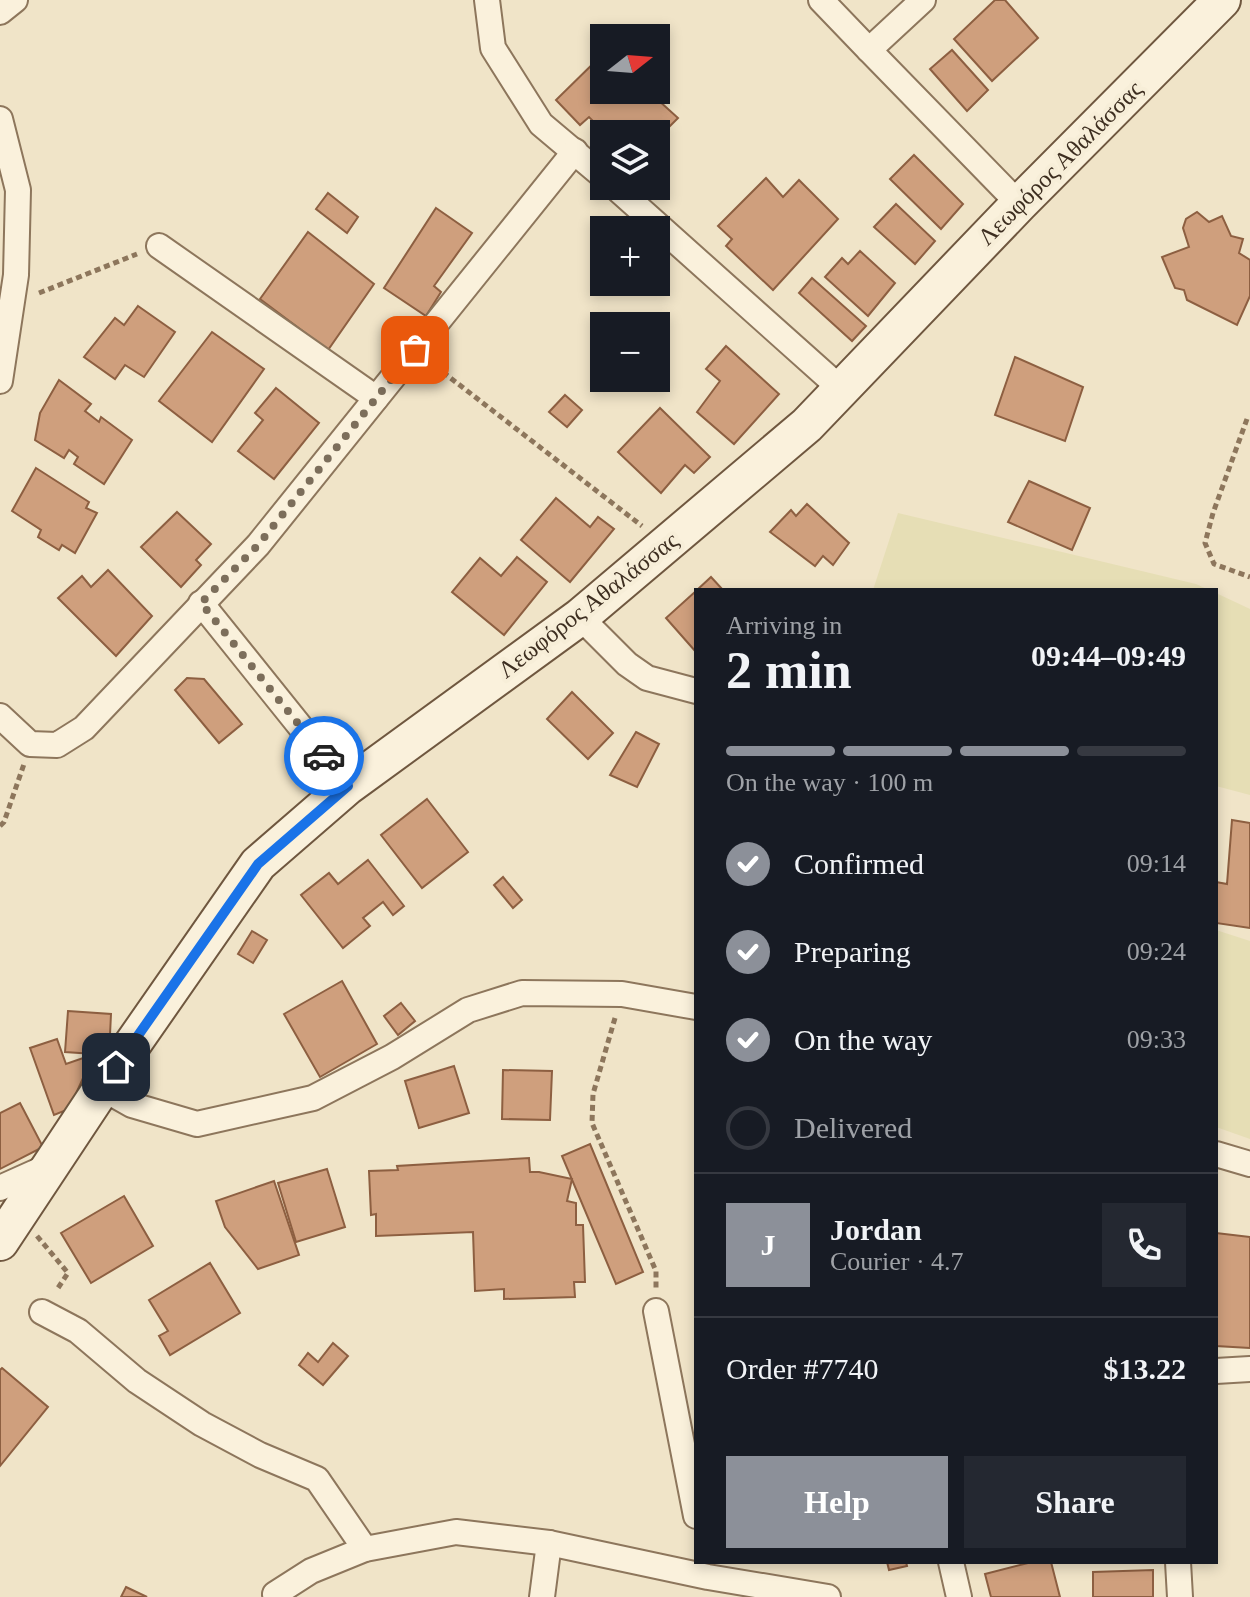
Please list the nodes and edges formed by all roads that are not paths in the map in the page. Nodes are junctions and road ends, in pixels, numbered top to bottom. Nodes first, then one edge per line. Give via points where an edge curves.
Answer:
1 (15, 0) edge
2 (487, 0) edge
3 (821, 0) edge
4 (923, 0) edge
5 (1222, 0) edge
6 (0, 12) edge
7 (869, 50) junction
8 (0, 119) edge
9 (575, 151) junction
10 (590, 164) edge
11 (630, 200) edge
12 (1019, 204) junction
13 (159, 246) road end
14 (0, 381) edge
15 (840, 388) junction
16 (376, 398) junction
17 (201, 603) junction
18 (580, 617) junction
19 (694, 690) edge
20 (0, 716) edge
21 (348, 786) junction
22 (694, 1007) edge
23 (102, 1088) junction
24 (1218, 1155) edge
25 (1250, 1164) edge
26 (6, 1215) edge
27 (656, 1311) road end
28 (42, 1312) road end
29 (1250, 1369) edge
30 (1218, 1371) edge
31 (694, 1506) edge
32 (549, 1543) junction
33 (365, 1549) junction
34 (951, 1564) edge
35 (1178, 1564) edge
36 (706, 1570) edge
37 (275, 1594) dead end
38 (542, 1597) edge
39 (828, 1597) edge
40 (959, 1597) edge
41 (1180, 1597) edge

1 - 6 street
2 - 9 street via 493,48 541,124
3 - 7 street
4 - 7 street
5 - 12 main road, Λεωφόρος Αθαλάσσας
7 - 12 street
8 - 14 street via 18,190 16,275
9 - 10 street
9 - 16 street
11 - 15 street
12 - 15 main road, Λεωφόρος Αθαλάσσας
13 - 16 street
15 - 18 main road, Λεωφόρος Αθαλάσσας via 807,425
16 - 17 street via 258,545
17 - 20 street via 84,728 57,745 30,744
17 - 21 street
18 - 19 street via 647,678
18 - 21 main road, Λεωφόρος Αθαλάσσας
21 - 23 main road, Λεωφόρος Αθαλάσσας via 258,864
22 - 23 street via 622,994 522,993 468,1010 313,1098 197,1124 132,1105
23 - 26 main road, Λεωφόρος Αθαλάσσας via 51,1166
24 - 25 street
27 - 31 street
28 - 33 street via 78,1331 137,1381 202,1424 317,1479
29 - 30 street
32 - 33 street via 456,1532
32 - 36 street
32 - 38 street
33 - 37 street via 311,1571
34 - 40 street
35 - 41 street
36 - 39 street

